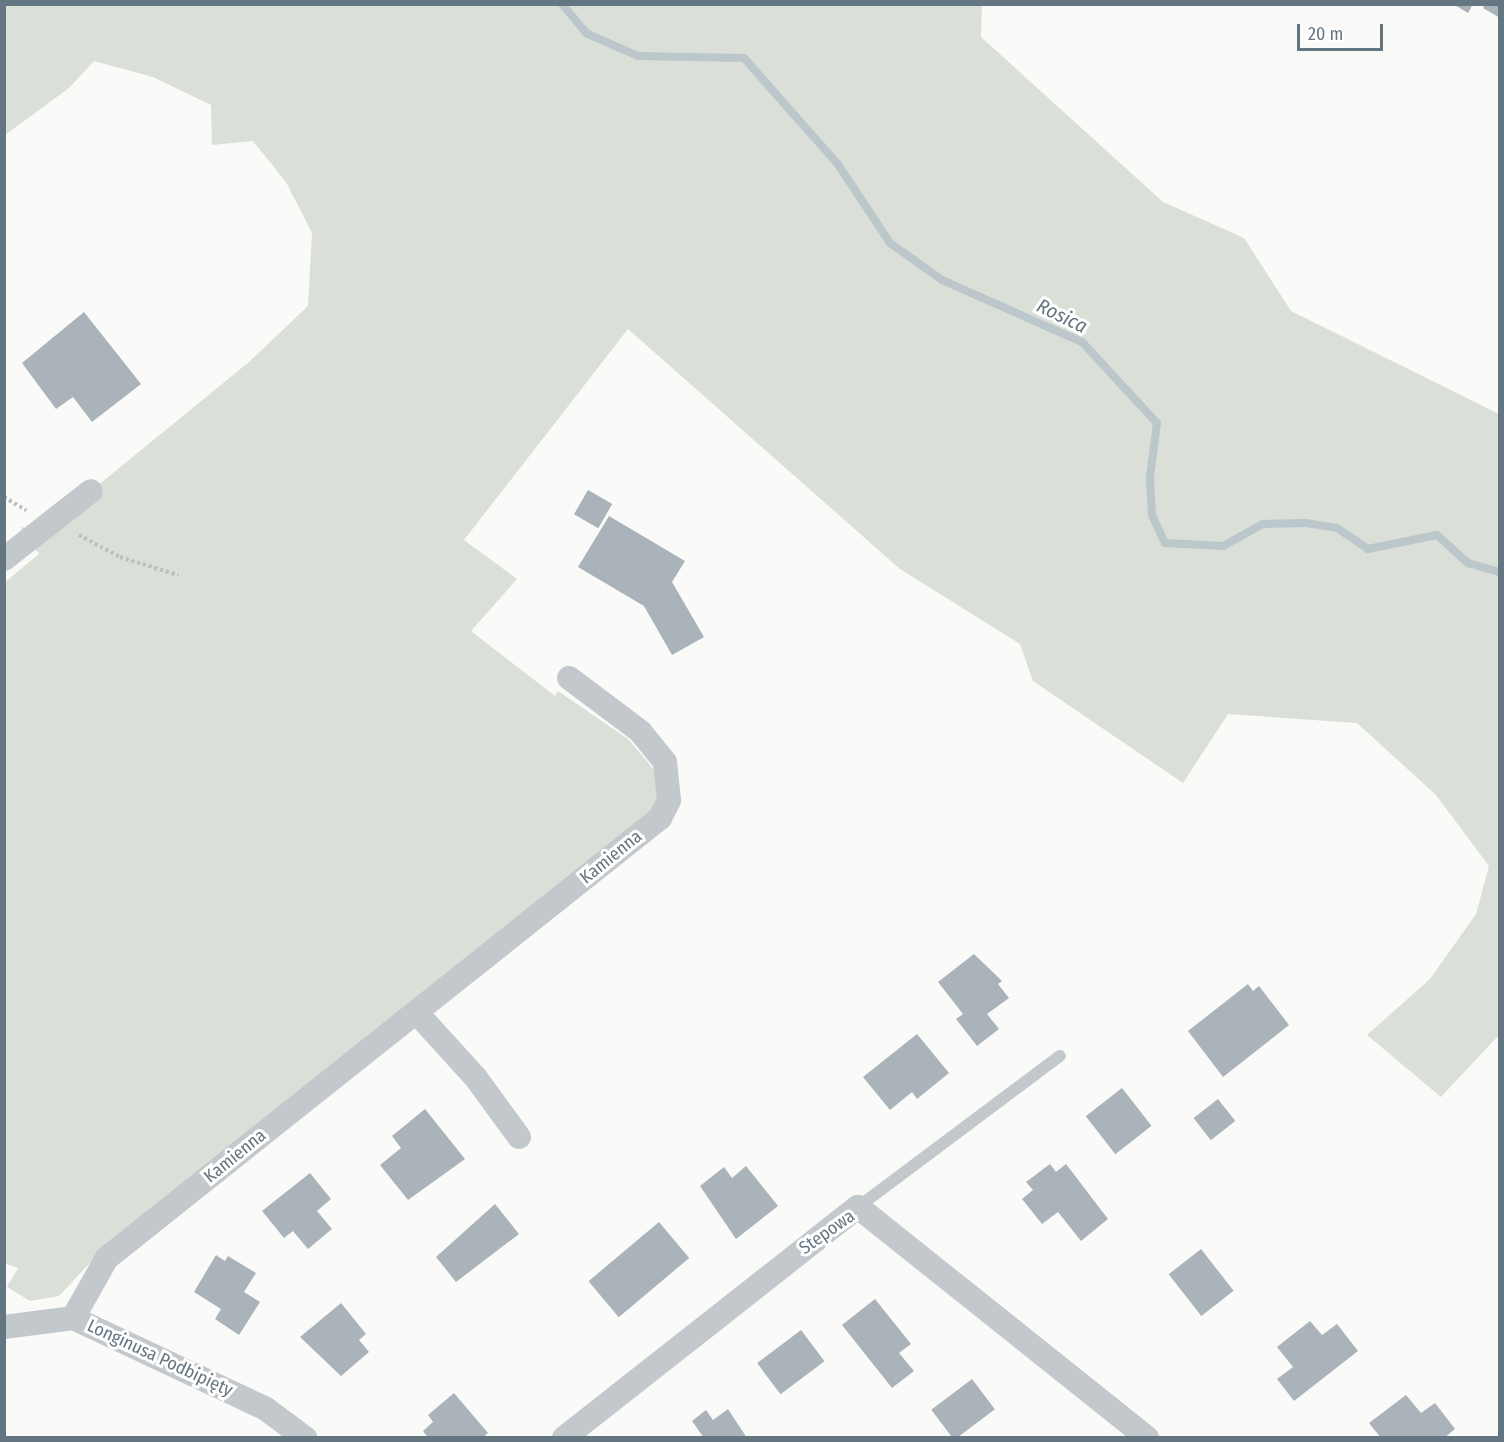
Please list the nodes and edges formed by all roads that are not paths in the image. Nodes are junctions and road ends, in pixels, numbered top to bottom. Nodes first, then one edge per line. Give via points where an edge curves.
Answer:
1 (91, 491) dead end
2 (4, 559) edge
3 (569, 678) dead end
4 (416, 1012) junction
5 (1060, 1056) dead end
6 (519, 1137) dead end
7 (858, 1208) junction
8 (73, 1318) junction
9 (4, 1327) edge
10 (305, 1437) edge
11 (564, 1437) edge
12 (1147, 1437) edge

1 - 2 street
3 - 4 street, Kamienna via 641,732 665,762 669,800 660,818
4 - 6 street via 476,1078
4 - 8 street, Kamienna via 107,1258
5 - 7 lane
7 - 11 street, Stepowa
7 - 12 street, Stepowa
8 - 9 street, Longinusa Podbipięty
8 - 10 street, Longinusa Podbipięty via 266,1409

